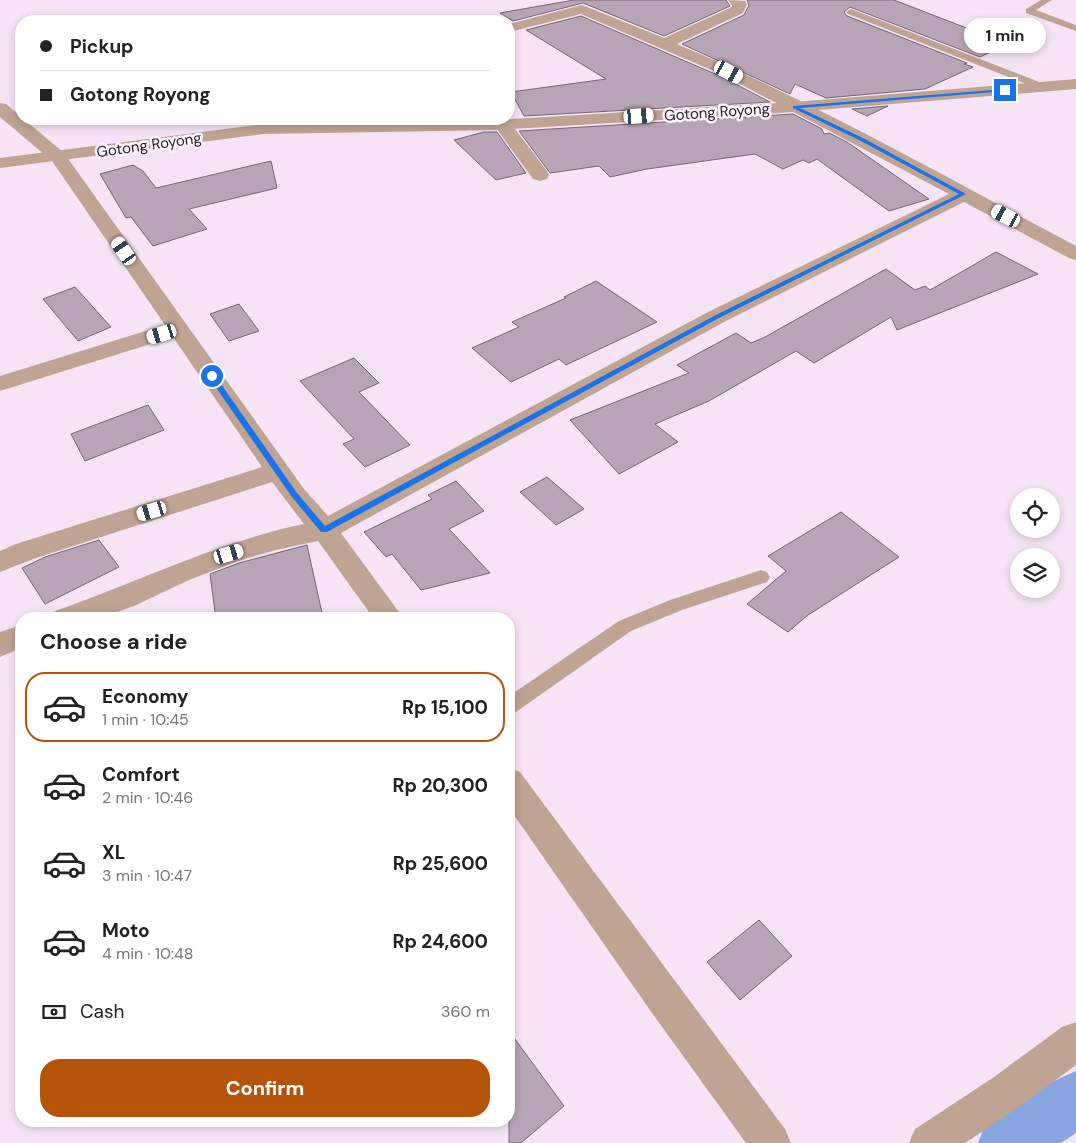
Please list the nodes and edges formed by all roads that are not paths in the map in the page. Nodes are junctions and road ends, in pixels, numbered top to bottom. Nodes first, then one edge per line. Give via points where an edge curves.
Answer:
1 (558, 0) edge
2 (735, 0) edge
3 (1047, 0) edge
4 (582, 9) junction
5 (851, 12) dead end
6 (515, 27) edge
7 (1076, 28) edge
8 (664, 44) junction
9 (1076, 84) edge
10 (1043, 87) junction
11 (794, 107) junction
12 (0, 108) edge
13 (15, 121) edge
14 (515, 124) edge
15 (20, 125) edge
16 (503, 125) joint
17 (58, 158) junction
18 (0, 163) edge
19 (540, 175) dead end
20 (964, 194) junction
21 (1076, 254) edge
22 (179, 328) junction
23 (0, 384) edge
24 (278, 471) junction
25 (324, 530) junction
26 (0, 562) edge
27 (761, 576) dead end
28 (85, 612) edge
29 (385, 612) edge
30 (15, 639) edge
31 (0, 645) edge
32 (515, 702) edge
33 (515, 790) edge
34 (1076, 1041) edge
35 (771, 1143) edge
36 (929, 1143) edge

1 - 4 street
2 - 8 street via 740,4 738,10
3 - 7 lane via 1029,11
4 - 6 street
4 - 8 street
5 - 10 lane
8 - 11 street via 729,72
9 - 10 street, Gotong Royong
10 - 11 street, Gotong Royong
11 - 14 street, Gotong Royong
11 - 20 street
12 - 13 street
15 - 17 street
16 - 17 street, Gotong Royong via 263,129
16 - 19 street
17 - 18 street, Gotong Royong
17 - 22 street
20 - 21 street
20 - 25 street via 716,317
22 - 23 street
22 - 24 street
24 - 25 street
24 - 26 street
25 - 28 street via 229,554
25 - 29 street
27 - 32 lane via 625,626
30 - 31 street
33 - 35 street
34 - 36 street

